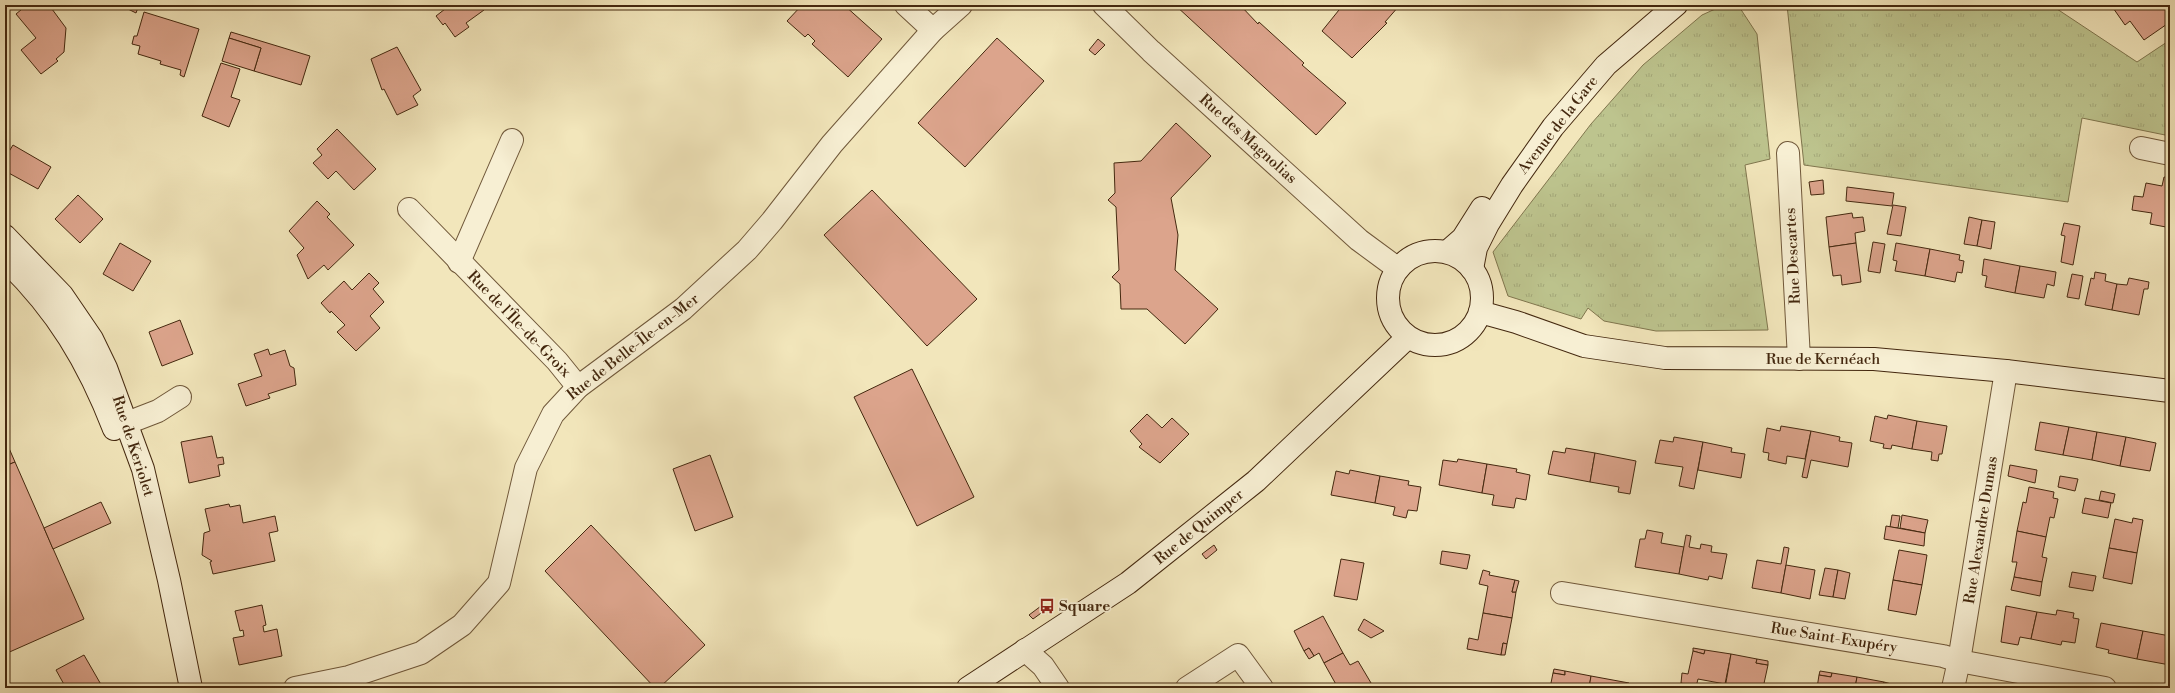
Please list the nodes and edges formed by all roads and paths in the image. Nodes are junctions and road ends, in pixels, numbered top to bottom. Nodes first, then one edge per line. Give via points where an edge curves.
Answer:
1 (906, 5) edge
2 (961, 5) edge
3 (1104, 5) edge
4 (1659, 5) edge
5 (1676, 5) edge
6 (933, 30) junction
7 (512, 140) dead end
8 (2141, 148) dead end
9 (1788, 153) dead end
10 (2170, 154) edge
11 (409, 209) dead end
12 (5, 236) edge
13 (1447, 252) junction
14 (5, 260) edge
15 (459, 262) junction
16 (1398, 268) junction
17 (1472, 269) junction
18 (1480, 312) junction
19 (1407, 338) junction
20 (1799, 360) junction
21 (2006, 371) junction
22 (578, 387) junction
23 (2170, 391) edge
24 (180, 397) dead end
25 (120, 425) junction
26 (1562, 593) dead end
27 (1026, 650) junction
28 (1959, 661) junction
29 (176, 688) edge
30 (191, 688) edge
31 (295, 688) edge
32 (968, 688) edge
33 (1058, 688) edge
34 (1187, 688) edge
35 (1262, 688) edge
36 (1953, 688) edge
37 (2105, 688) edge

1 - 6 street
2 - 6 street, Rue de Belle-Île-en-Mer
3 - 16 street, Rue des Magnolias via 1359,240
4 - 13 street, Avenue de la Gare via 1610,47 1562,99 1514,160 1470,228
5 - 17 street, Avenue de la Gare via 1606,65 1553,127 1512,184 1488,224 1476,248
6 - 22 street, Rue de Belle-Île-en-Mer via 746,250 683,309
7 - 15 street
8 - 10 street
9 - 20 street, Rue Descartes
11 - 15 street, Rue de l'Île-de-Groix
12 - 25 street, Rue de Keriolet via 62,296 92,339 106,368
13 - 16 street via 1431,250 1415,254
13 - 17 street via 1462,258
14 - 25 street, Rue de Keriolet via 48,307 79,352
15 - 22 street, Rue de l'Île-de-Groix via 557,361
16 - 19 street via 1388,290 1388,306 1396,325
17 - 18 street via 1480,282
18 - 19 street via 1473,326 1461,337 1447,343 1431,345
18 - 20 street, Rue de Kernéach via 1584,346 1665,358
19 - 27 street, Rue de Quimper via 1256,481 1128,583
20 - 21 street, Rue de Kernéach via 1874,359
21 - 23 street, Rue de Kernéach
21 - 28 street, Rue Alexandre Dumas
22 - 31 street, Rue de Belle-Île-en-Mer via 553,414 526,468 499,583 462,625 421,654 349,677
24 - 25 street via 158,411
25 - 29 street, Rue de Keriolet via 158,581
25 - 30 street, Rue de Keriolet via 143,470 170,580
26 - 28 street, Rue Saint-Exupéry via 1943,656
27 - 32 street, Rue de Quimper
27 - 33 street
28 - 36 street, Rue Alexandre Dumas
28 - 37 street, Rue Saint-Exupéry
34 - 35 street via 1238,655

